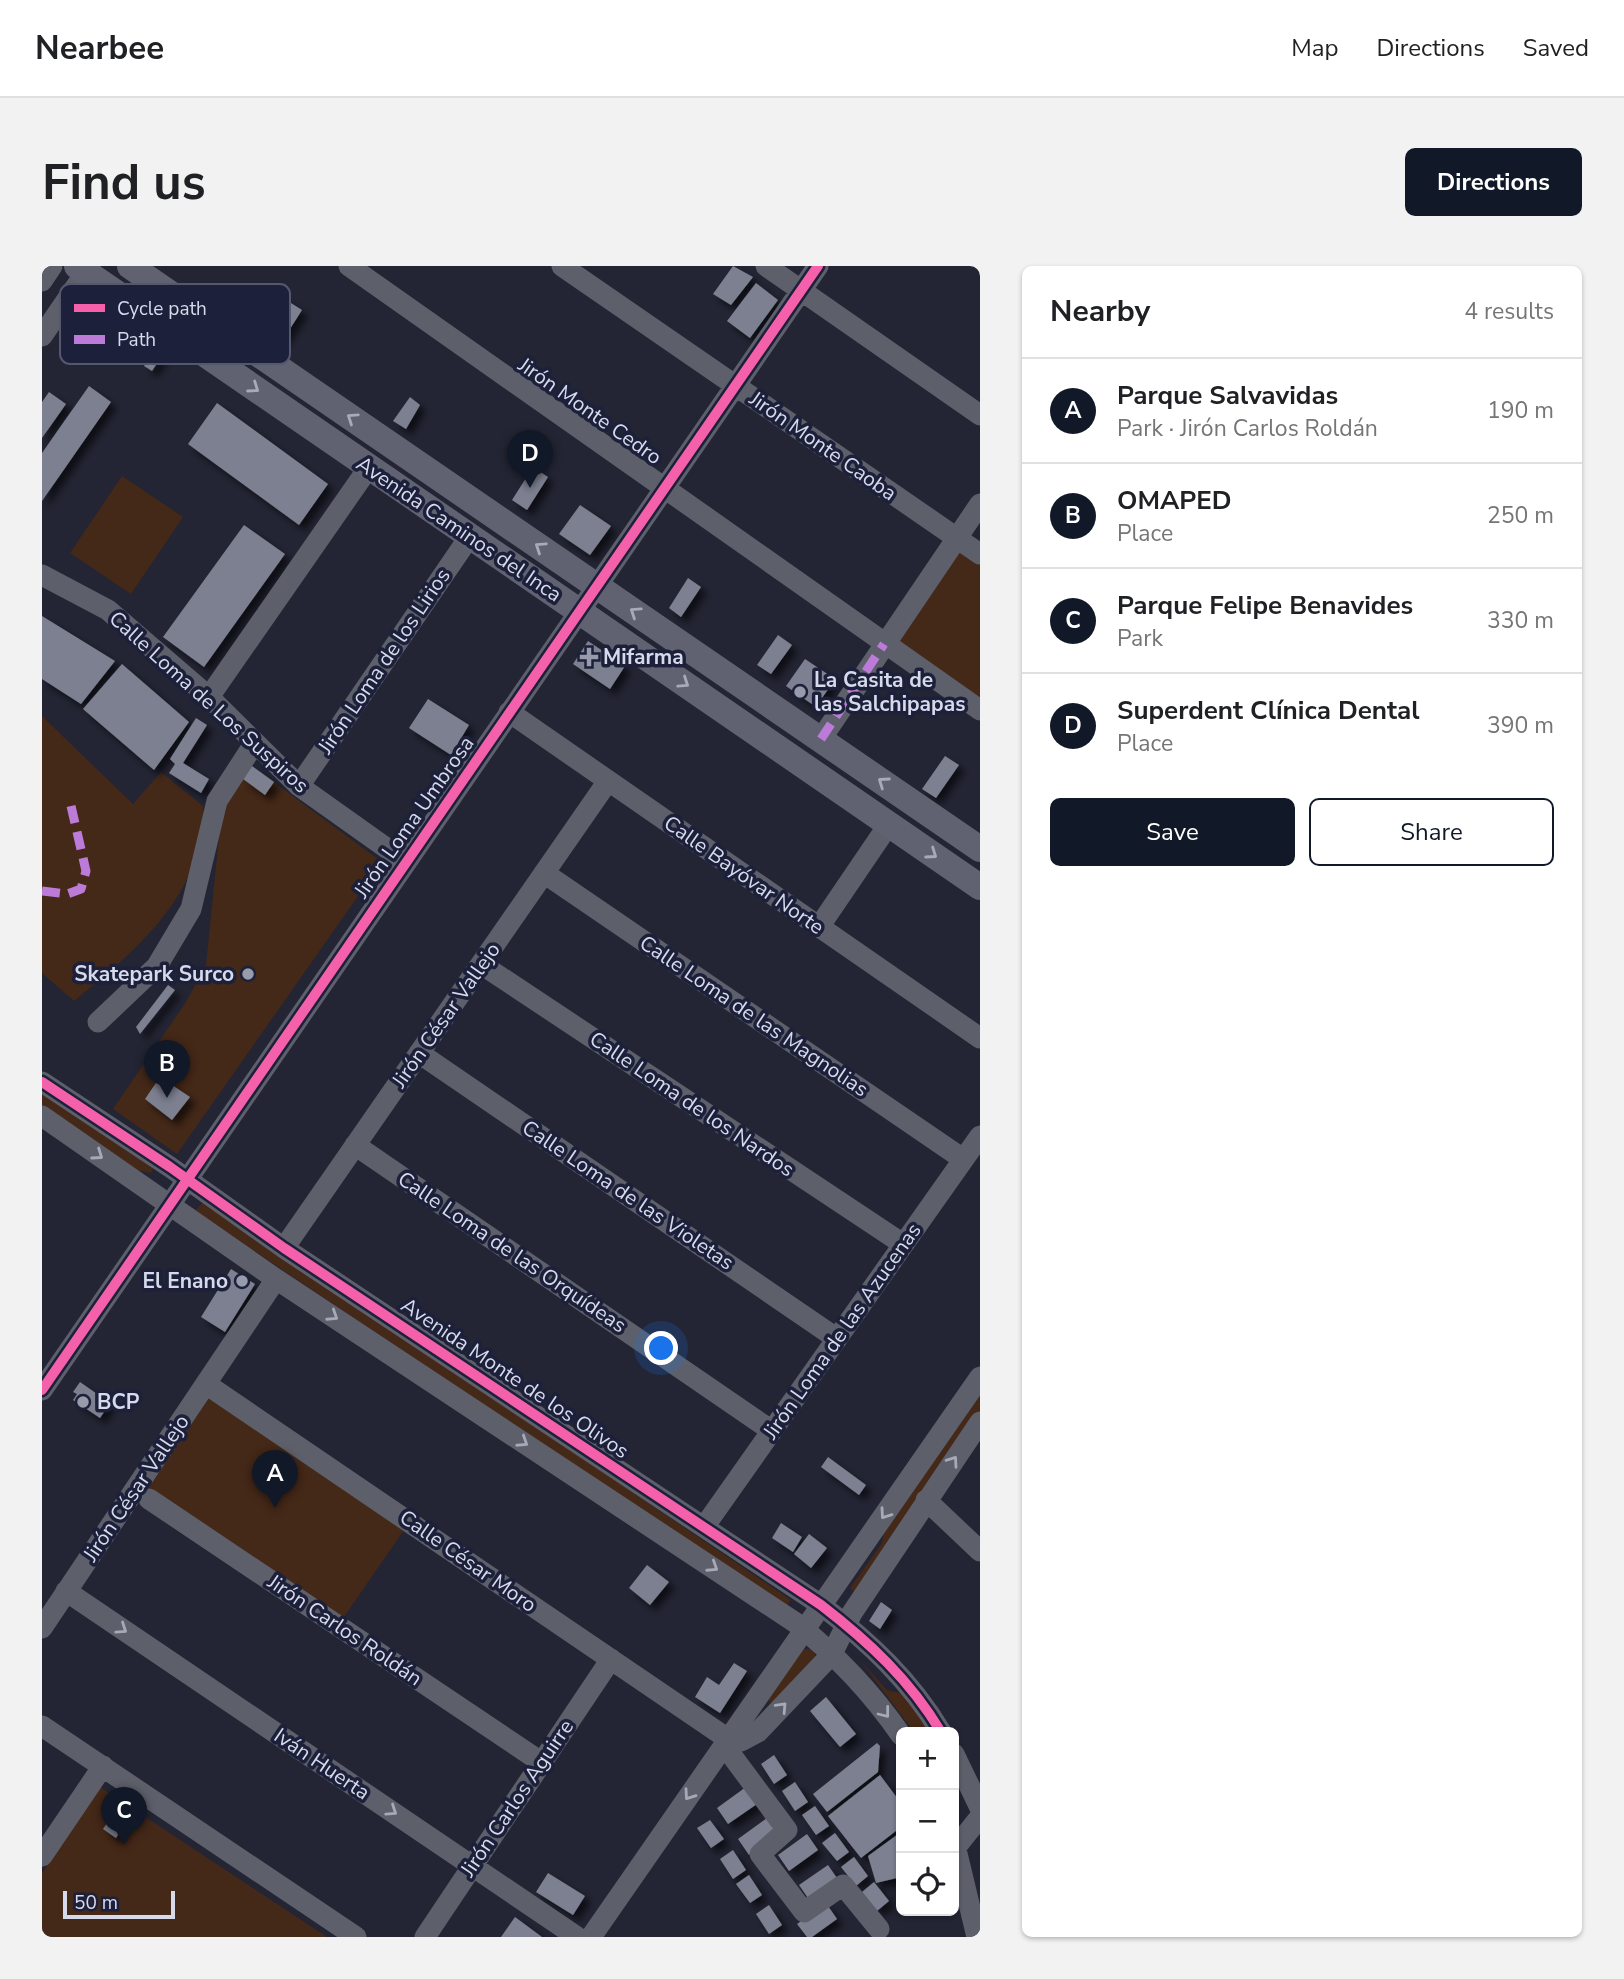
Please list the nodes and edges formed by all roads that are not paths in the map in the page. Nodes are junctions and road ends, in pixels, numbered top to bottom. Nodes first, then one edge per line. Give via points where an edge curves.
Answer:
1 (52, 266) edge
2 (130, 266) edge
3 (349, 266) edge
4 (562, 266) edge
5 (766, 266) edge
6 (818, 266) edge
7 (84, 268) edge
8 (42, 281) edge
9 (74, 284) edge
10 (107, 284) edge
11 (156, 284) edge
12 (801, 290) junction
13 (60, 307) edge
14 (42, 336) edge
15 (221, 364) edge
16 (273, 364) edge
17 (735, 385) junction
18 (980, 415) edge
19 (369, 467) junction
20 (665, 486) junction
21 (980, 504) edge
22 (470, 536) junction
23 (957, 537) junction
24 (980, 554) edge
25 (42, 575) edge
26 (596, 585) junction
27 (579, 611) junction
28 (884, 643) junction
29 (209, 697) junction
30 (980, 710) edge
31 (509, 712) junction
32 (821, 739) junction
33 (254, 744) junction
34 (608, 781) junction
35 (299, 786) junction
36 (889, 824) junction
37 (980, 849) edge
38 (406, 862) junction
39 (544, 873) junction
40 (980, 887) edge
41 (819, 926) junction
42 (481, 964) junction
43 (98, 1022) dead end
44 (980, 1038) edge
45 (419, 1053) junction
46 (42, 1082) edge
47 (42, 1116) edge
48 (980, 1136) edge
49 (355, 1145) junction
50 (963, 1159) junction
51 (187, 1180) junction
52 (170, 1205) junction
53 (903, 1244) junction
54 (284, 1248) junction
55 (276, 1279) junction
56 (836, 1338) junction
57 (980, 1377) edge
58 (206, 1384) junction
59 (42, 1390) edge
60 (980, 1422) edge
61 (772, 1431) junction
62 (149, 1499) dead end
63 (926, 1500) junction
64 (704, 1527) junction
65 (980, 1551) edge
66 (66, 1591) junction
67 (821, 1605) junction
68 (845, 1623) junction
69 (42, 1628) edge
70 (805, 1630) junction
71 (832, 1654) junction
72 (611, 1659) junction
73 (42, 1726) edge
74 (938, 1727) edge
75 (896, 1728) edge
76 (726, 1742) junction
77 (541, 1762) junction
78 (959, 1764) edge
79 (103, 1766) junction
80 (980, 1808) edge
81 (980, 1817) edge
82 (959, 1840) edge
83 (957, 1853) edge
84 (42, 1856) edge
85 (472, 1864) junction
86 (879, 1929) dead end
87 (356, 1937) edge
88 (425, 1937) edge
89 (577, 1937) edge
90 (591, 1937) edge
91 (977, 1937) edge

1 - 8 street
11 -> 2 main road, Avenida Caminos del Inca
3 - 20 street, Jirón Monte Cedro
4 - 17 street, Jirón Monte Caoba
5 - 12 street
6 - 12 street, Jirón Loma Umbrosa
7 - 9 street
7 -> 10 main road, Avenida Caminos del Inca
12 - 17 street, Jirón Loma Umbrosa
12 - 18 street
13 - 14 street
15 -> 19 main road, Avenida Caminos del Inca
26 -> 16 main road, Avenida Caminos del Inca
17 - 20 street, Jirón Loma Umbrosa
17 - 23 street, Jirón Monte Caoba
19 - 22 main road, Avenida Caminos del Inca
19 - 29 street
20 - 26 street, Jirón Loma Umbrosa
20 - 28 street, Jirón Monte Cedro
21 - 23 street
22 - 27 main road, Avenida Caminos del Inca
22 - 35 street, Jirón Loma de los Lirios
23 - 24 street, Jirón Monte Caoba
23 - 28 street
25 - 29 street, Calle Loma de Los Suspiros via 108,610
26 - 27 street, Jirón Loma Umbrosa
32 -> 26 main road, Avenida Caminos del Inca
27 - 31 street, Jirón Loma Umbrosa
27 -> 36 main road, Avenida Caminos del Inca
28 - 30 street, Jirón Monte Cedro
28 - 32 street
29 - 33 street, Calle Loma de Los Suspiros
31 - 34 street, Calle Bayóvar Norte
31 - 38 street, Jirón Loma Umbrosa
37 -> 32 main road, Avenida Caminos del Inca
33 - 35 street, Calle Loma de Los Suspiros
33 - 43 street via 217,801 191,909 157,966
34 - 39 street, Jirón César Vallejo
34 - 41 street, Calle Bayóvar Norte
35 - 38 street, Calle Loma de Los Suspiros
36 -> 40 main road, Avenida Caminos del Inca
36 - 41 street
38 - 51 street, Jirón Loma Umbrosa
39 - 42 street, Jirón César Vallejo
39 - 50 street, Calle Loma de las Magnolias
41 - 44 street, Calle Bayóvar Norte
42 - 45 street, Jirón César Vallejo
42 - 53 street, Calle Loma de los Nardos
45 - 49 street, Jirón César Vallejo
45 - 56 street, Calle Loma de las Violetas
46 - 51 street, Avenida Monte de los Olivos
47 -> 52 street
48 - 50 street, Jirón Loma de las Azucenas
49 - 54 street, Jirón César Vallejo
49 - 61 street, Calle Loma de las Orquídeas
50 - 53 street, Jirón Loma de las Azucenas
51 - 52 street, Jirón Loma Umbrosa
51 - 54 street, Avenida Monte de los Olivos
52 - 55 street
52 - 59 street, Jirón Loma Umbrosa
53 - 56 street, Jirón Loma de las Azucenas
54 - 64 street, Avenida Monte de los Olivos
55 - 58 street, Jirón César Vallejo
55 -> 70 street
56 - 61 street, Jirón Loma de las Azucenas
57 -> 67 street
58 - 66 street, Jirón César Vallejo
58 - 72 street, Calle César Moro
63 -> 60 street
61 - 64 street, Jirón Loma de las Azucenas
62 - 77 street, Jirón Carlos Roldán
63 - 65 street
63 - 68 street
64 - 67 street, Avenida Monte de los Olivos
66 - 69 street, Jirón César Vallejo
66 -> 85 street, Iván Huerta
67 - 68 street, Avenida Monte de los Olivos
67 - 70 street
68 - 71 street
68 - 74 street, Avenida Monte de los Olivos via 912,1687
70 - 71 street
70 - 76 street
71 -> 75 street
76 -> 71 street via 741,1741 758,1732
72 - 76 street, Calle César Moro
72 - 77 street, Jirón Carlos Aguirre
73 - 79 street
76 - 86 street, Calle César Moro via 787,1830 760,1854 804,1912 843,1885
76 -> 90 street
77 - 85 street, Jirón Carlos Aguirre
78 - 80 street
79 - 84 street
79 - 87 street
81 - 82 street
83 - 91 street
85 - 88 street, Jirón Carlos Aguirre
85 - 89 street, Iván Huerta

